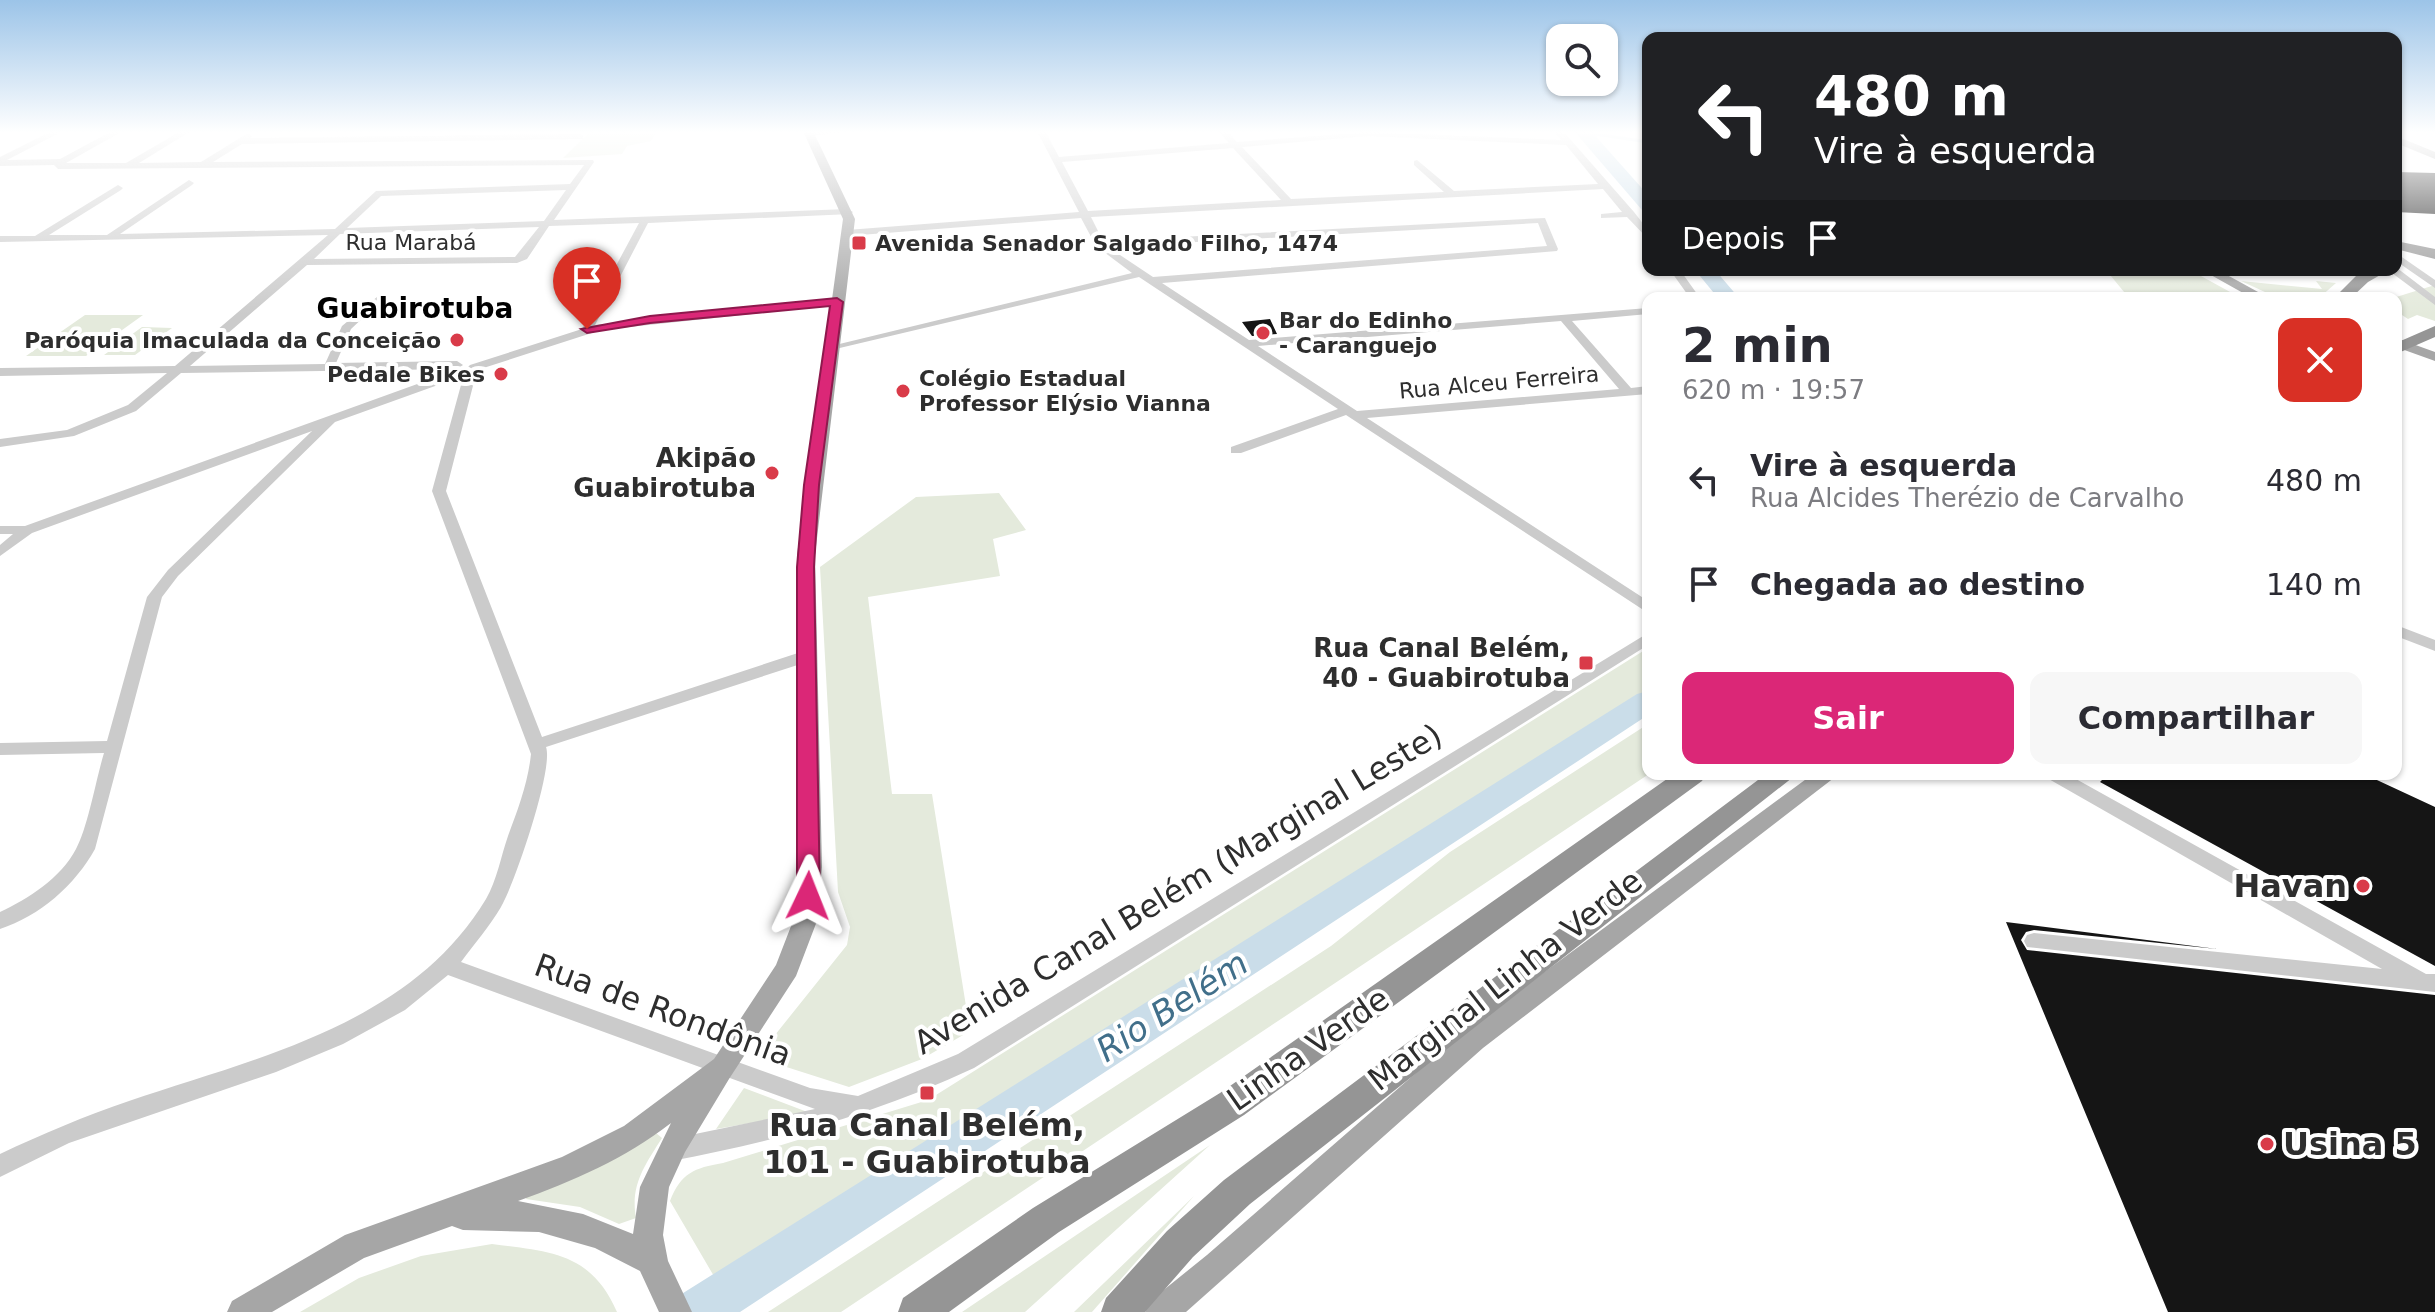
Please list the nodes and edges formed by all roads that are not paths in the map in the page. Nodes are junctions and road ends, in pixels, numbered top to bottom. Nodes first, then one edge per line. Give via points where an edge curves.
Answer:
1 (111, 192) edge
2 (176, 192) edge
3 (381, 192) edge
4 (569, 192) edge
5 (838, 192) edge
6 (1075, 192) edge
7 (1279, 192) edge
8 (1486, 192) edge
9 (1612, 192) edge
10 (1452, 194) joint
11 (1289, 203) junction
12 (848, 212) junction
13 (1087, 214) junction
14 (1631, 214) junction
15 (1604, 216) dead end
16 (645, 220) junction
17 (547, 223) junction
18 (1642, 228) edge
19 (337, 232) junction
20 (847, 233) junction
21 (109, 238) junction
22 (0, 239) edge
23 (37, 239) junction
24 (1100, 244) junction
25 (2402, 247) edge
26 (2435, 255) edge
27 (2402, 260) edge
28 (305, 262) junction
29 (2402, 265) edge
30 (2402, 275) edge
31 (2220, 276) edge
32 (2368, 276) edge
33 (1144, 278) junction
34 (2435, 285) edge
35 (2250, 292) edge
36 (2348, 292) edge
37 (377, 300) dead end
38 (837, 302) junction
39 (2435, 302) edge
40 (1642, 312) edge
41 (1564, 318) junction
42 (587, 329) junction
43 (2435, 331) edge
44 (1245, 344) junction
45 (2402, 344) edge
46 (2402, 346) edge
47 (830, 353) junction
48 (2435, 357) edge
49 (329, 367) junction
50 (176, 369) junction
51 (467, 369) junction
52 (0, 372) edge
53 (1642, 391) edge
54 (1628, 392) junction
55 (1351, 412) junction
56 (330, 420) junction
57 (0, 443) edge
58 (1236, 450) dead end
59 (0, 530) edge
60 (27, 530) junction
61 (0, 552) edge
62 (1642, 604) edge
63 (2402, 632) edge
64 (1642, 642) edge
65 (2435, 646) edge
66 (807, 656) junction
67 (538, 744) junction
68 (113, 747) junction
69 (0, 749) edge
70 (1685, 780) edge
71 (1776, 780) edge
72 (1820, 780) edge
73 (2064, 780) edge
74 (0, 921) edge
75 (2034, 941) dead end
76 (445, 965) junction
77 (2429, 982) edge
78 (724, 1067) junction
79 (861, 1105) junction
80 (671, 1150) junction
81 (0, 1166) edge
82 (443, 1217) junction
83 (652, 1261) junction
84 (243, 1312) edge
85 (676, 1312) edge
86 (917, 1312) edge
87 (1120, 1312) edge
88 (1161, 1312) edge

1 - 23 street
2 - 21 street
3 - 19 street
4 - 17 street
5 - 12 main road
6 - 13 street
7 - 11 street
8 - 10 street
9 - 14 street
10 - 11 street
11 - 13 street
12 - 16 street
12 - 20 main road
13 - 20 street
13 - 24 street
14 - 15 street
14 - 18 street
16 - 17 street
16 - 42 street
17 - 19 street
17 - 28 street, Rua Marabá via 517,260
19 - 21 street
19 - 28 street
20 - 38 main road
21 - 23 street
22 - 23 street
24 - 33 street
24 - 33 street via 1542,220 1553,249
25 - 26 highway
26 - 29 highway
27 - 34 street
28 - 50 street
30 - 39 street
31 - 35 main road
32 - 36 highway
33 - 44 street
33 - 47 street via 1004,308 980,322
37 - 49 street via 346,328
38 - 42 street
38 - 47 main road
40 - 41 street
41 - 44 street
41 - 54 street
42 - 51 street
43 - 45 highway
44 - 55 street
46 - 48 main road
47 - 66 main road via 806,555
49 - 50 street
49 - 51 street
50 - 52 street
50 - 57 street via 143,400 105,421 56,437
51 - 56 street via 442,373 445,378
51 - 67 street via 439,491
53 - 54 street, Rua Alceu Ferreira
54 - 55 street, Rua Alceu Ferreira
55 - 58 street, Rua Alceu Ferreira
55 - 62 street
56 - 60 street
56 - 68 street via 162,585 145,627
59 - 60 street
60 - 61 street
63 - 65 street
64 - 79 street, Avenida Canal Belém (Marginal Leste) via 997,1043 931,1078
66 - 67 street
66 - 78 main road via 810,838 805,921 787,969
67 - 76 street via 537,777 499,892 477,929
68 - 69 street
68 - 74 street via 91,833 77,863 51,890
70 - 86 highway, Linha Verde via 1232,1104 1058,1213
71 - 87 highway via 1237,1192 1180,1244
72 - 88 main road, Marginal Linha Verde via 1473,1040
73 - 77 street
75 - 77 street
76 - 78 street, Rua de Rondônia
76 - 81 street via 395,1004 336,1037 74,1131
78 - 79 street, Rua de Rondônia via 810,1098
78 - 80 main road
78 - 82 main road via 605,1152
79 - 80 street, Avenida Canal Belém (Marginal Leste) via 797,1127
80 - 83 main road via 649,1200
82 - 83 main road via 557,1218 600,1233
82 - 84 main road via 356,1246
83 - 85 main road

